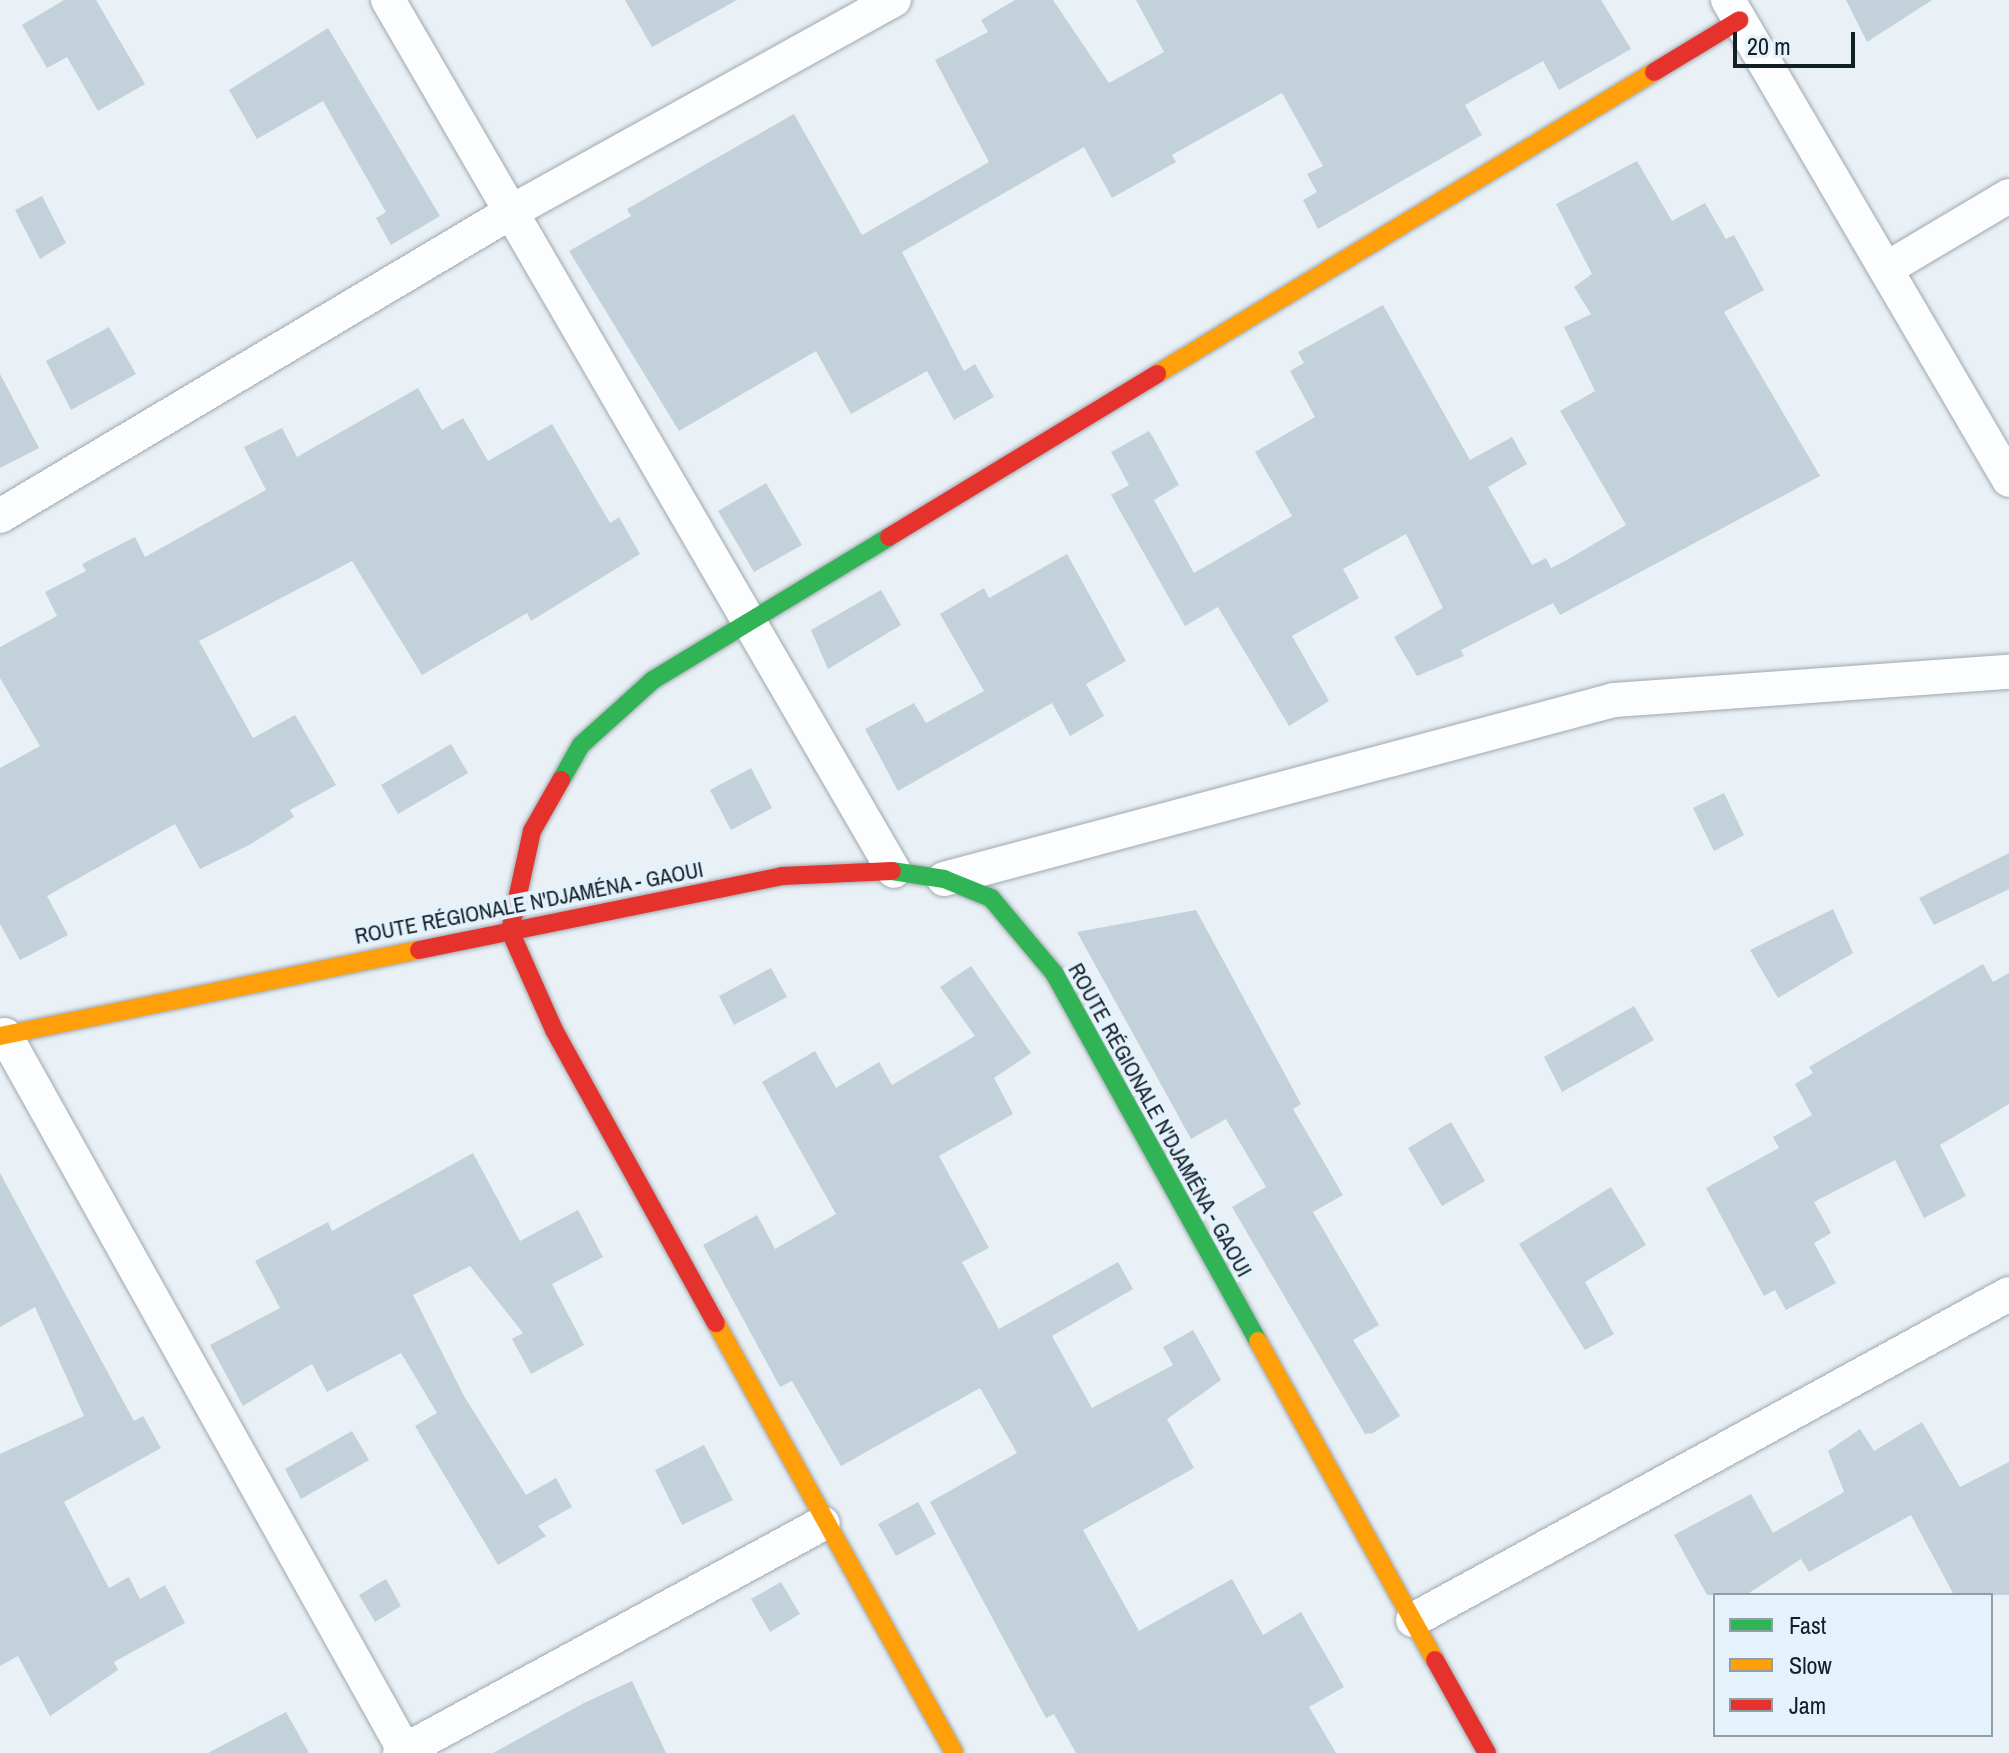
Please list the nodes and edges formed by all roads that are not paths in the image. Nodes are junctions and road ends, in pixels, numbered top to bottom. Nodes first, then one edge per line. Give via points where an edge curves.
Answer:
1 (388, 0) edge
2 (894, 0) edge
3 (1734, 10) edge
4 (2009, 196) edge
5 (511, 212) junction
6 (1886, 269) junction
7 (2009, 480) edge
8 (0, 516) edge
9 (746, 620) junction
10 (2009, 672) edge
11 (894, 871) junction
12 (944, 879) junction
13 (510, 931) junction
14 (2, 1036) edge
15 (2009, 1294) edge
16 (823, 1523) junction
17 (1413, 1620) junction
18 (403, 1752) edge
19 (954, 1753) edge
20 (1487, 1753) edge

1 - 5 street
2 - 5 street
3 - 6 street
3 - 9 street
4 - 6 street
5 - 8 street
5 - 9 street
6 - 7 street
9 - 11 street
9 - 13 street via 653,680 581,745 532,831
10 - 12 street via 1614,700
11 - 12 street, ROUTE RÉGIONALE N'DJAMÉNA - GAOUI
11 - 13 street, ROUTE RÉGIONALE N'DJAMÉNA - GAOUI via 782,876
12 - 17 street, ROUTE RÉGIONALE N'DJAMÉNA - GAOUI via 991,898 1054,973
13 - 14 street, ROUTE RÉGIONALE N'DJAMÉNA - GAOUI
13 - 16 street via 554,1030
14 - 18 street
15 - 17 street
16 - 18 street
16 - 19 street
17 - 20 street, ROUTE RÉGIONALE N'DJAMÉNA - GAOUI

